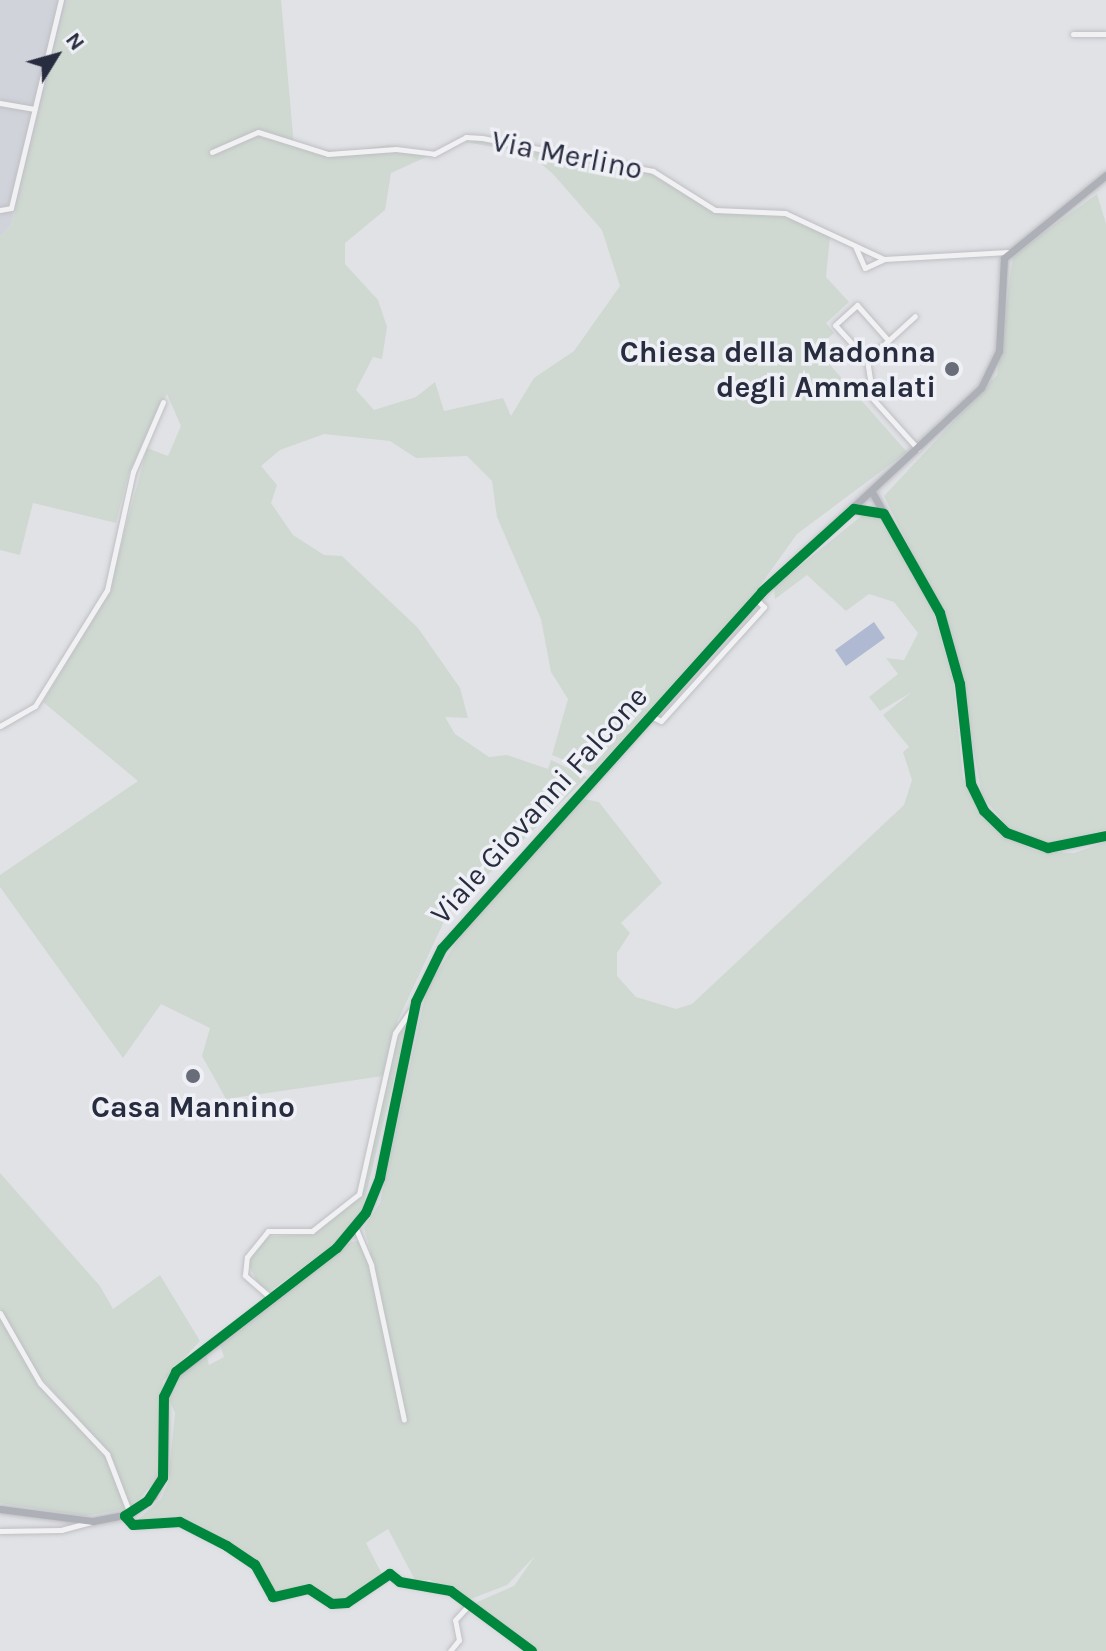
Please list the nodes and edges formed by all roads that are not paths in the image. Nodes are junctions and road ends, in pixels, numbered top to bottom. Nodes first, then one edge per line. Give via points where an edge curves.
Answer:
1 (61, 0) edge
2 (1073, 34) dead end
3 (1106, 34) edge
4 (0, 103) edge
5 (34, 109) junction
6 (212, 152) dead end
7 (1106, 175) edge
8 (0, 210) edge
9 (855, 245) junction
10 (1008, 252) junction
11 (884, 259) junction
12 (915, 316) dead end
13 (888, 340) junction
14 (867, 360) junction
15 (163, 402) dead end
16 (918, 449) junction
17 (872, 492) junction
18 (854, 509) junction
19 (884, 514) junction
20 (0, 726) edge
21 (1106, 836) edge
22 (416, 1002) junction
23 (356, 1229) junction
24 (271, 1298) junction
25 (0, 1313) edge
26 (404, 1420) dead end
27 (0, 1509) edge
28 (127, 1515) junction
29 (93, 1521) junction
30 (0, 1531) edge
31 (470, 1604) junction
32 (450, 1651) edge
33 (532, 1651) edge

1 - 5 street
2 - 3 street
4 - 5 street
5 - 8 street via 8,211
6 - 9 street, Via Merlino via 258,132 328,154 396,149 434,154 466,137 482,138 653,171 715,210 785,213
7 - 10 street via 1082,201
9 - 11 street, Via Merlino
9 - 11 street via 865,268
10 - 11 street, Via Merlino
10 - 16 street, Viale Giovanni Falcone via 999,278 999,351 992,373
12 - 13 street
13 - 14 street
13 - 14 street via 857,305 835,325
14 - 16 street via 873,399
15 - 20 street via 133,472 107,590 35,706
16 - 17 street, Viale Giovanni Falcone
17 - 18 street, Viale Giovanni Falcone
17 - 19 street
18 - 19 street
18 - 22 street, Viale Giovanni Falcone via 756,599 458,929
19 - 21 street via 940,613 960,684 971,784 984,811 1007,833 1048,848
22 - 23 street, Viale Giovanni Falcone via 380,1178
22 - 24 street via 395,1033 359,1194 312,1231 268,1231 247,1257 245,1275
23 - 24 street, Viale Giovanni Falcone
23 - 26 street via 371,1265
24 - 28 street, Viale Giovanni Falcone via 172,1377 164,1397 163,1478 153,1496
25 - 28 street via 40,1383 107,1454
27 - 29 street
28 - 29 street
28 - 31 street via 133,1525 180,1522 227,1546 255,1565 273,1597 309,1589 332,1604 347,1603 390,1574 400,1582 451,1591
29 - 30 street via 61,1530
31 - 32 street via 455,1620 459,1640
31 - 33 street

